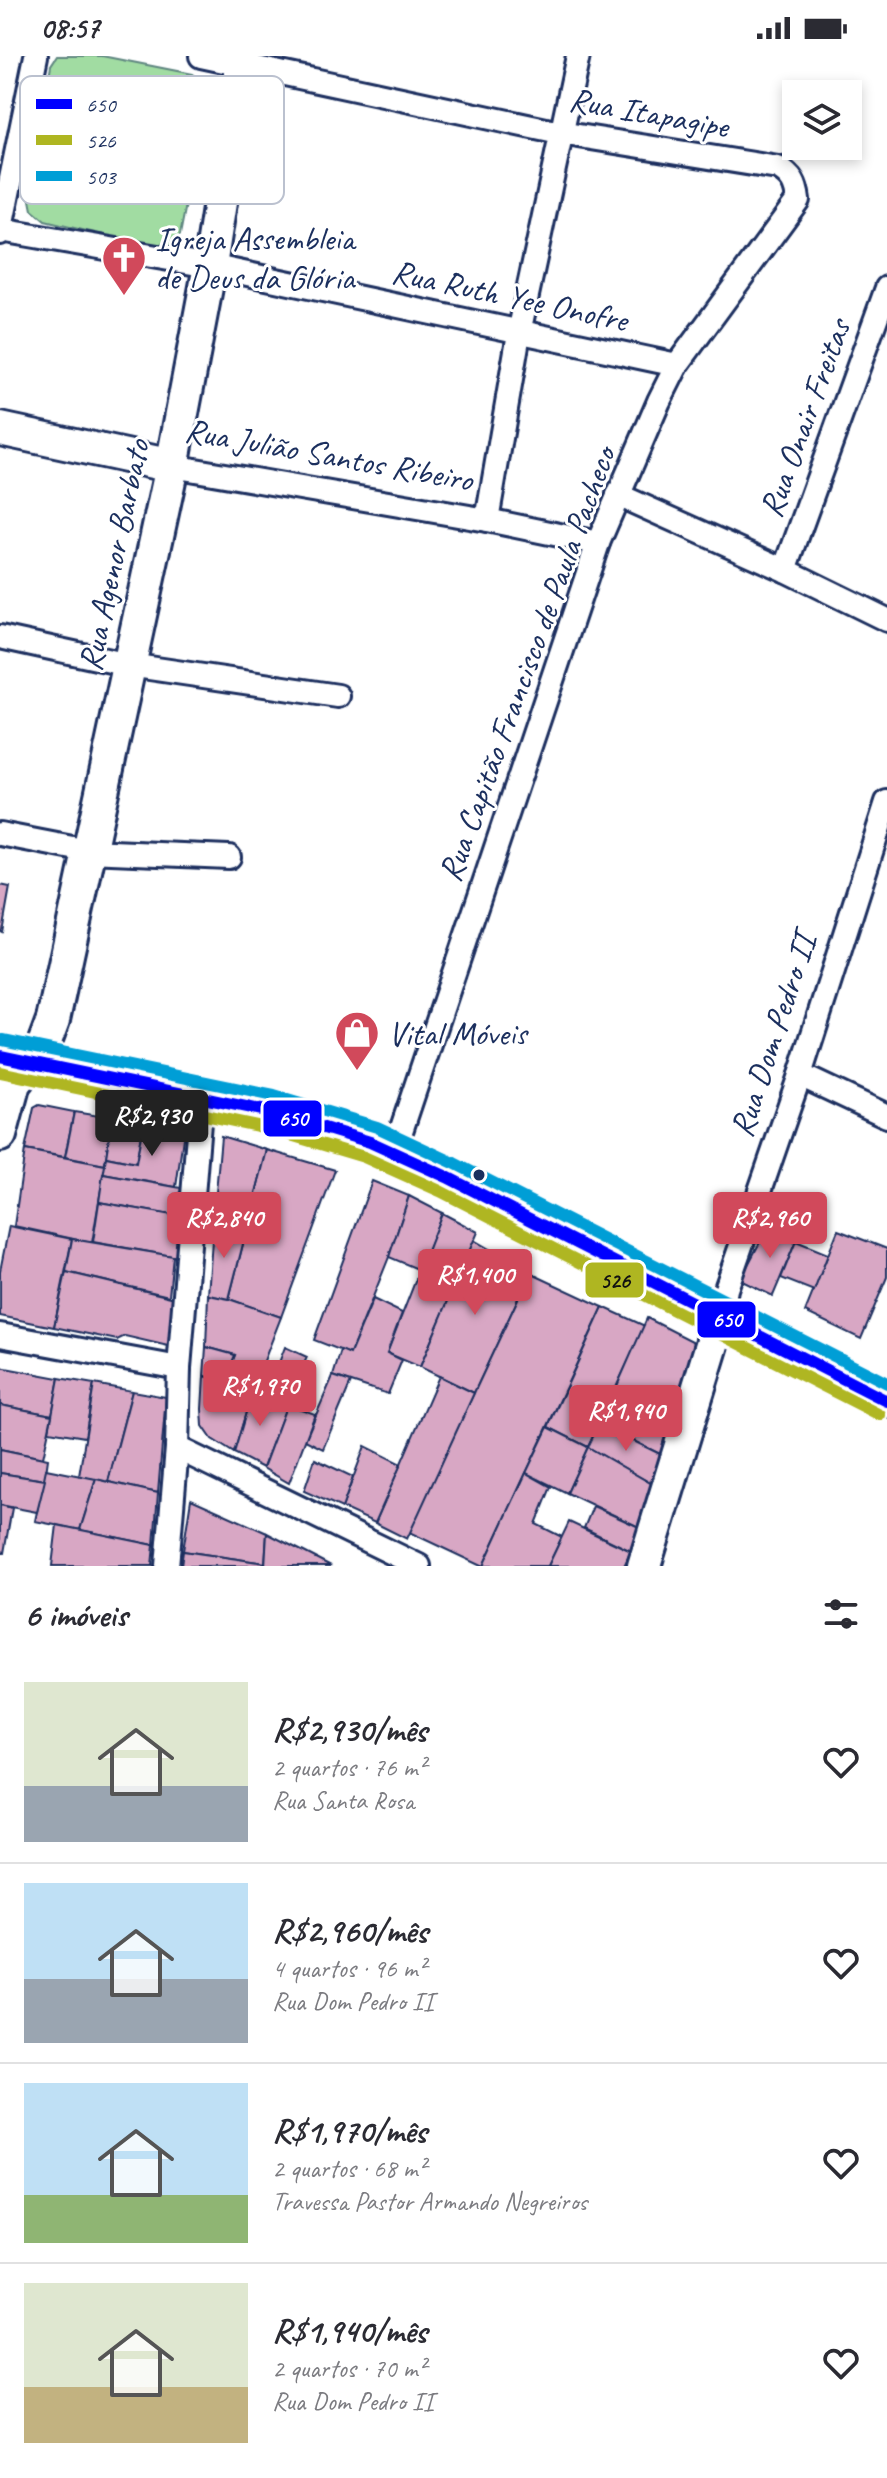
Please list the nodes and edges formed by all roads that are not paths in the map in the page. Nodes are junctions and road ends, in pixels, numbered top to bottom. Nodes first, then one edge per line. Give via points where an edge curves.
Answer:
1 (36, 56) edge
2 (201, 56) edge
3 (578, 56) edge
4 (243, 60) edge
5 (32, 76) edge
6 (560, 133) junction
7 (20, 134) edge
8 (796, 185) joint
9 (220, 204) edge
10 (0, 231) edge
11 (210, 266) junction
12 (887, 288) edge
13 (519, 333) junction
14 (677, 365) junction
15 (0, 429) edge
16 (172, 466) junction
17 (618, 495) junction
18 (487, 520) junction
19 (598, 543) junction
20 (785, 570) junction
21 (887, 620) edge
22 (0, 637) edge
23 (129, 665) junction
24 (338, 696) dead end
25 (887, 802) edge
26 (0, 834) edge
27 (88, 851) junction
28 (229, 857) dead end
29 (16, 1059) edge
30 (800, 1075) junction
31 (201, 1097) junction
32 (887, 1116) edge
33 (0, 1135) edge
34 (394, 1152) junction
35 (721, 1315) junction
36 (0, 1335) edge
37 (179, 1368) junction
38 (887, 1401) edge
39 (177, 1448) junction
40 (167, 1566) edge
41 (419, 1566) edge
42 (644, 1566) edge

1 - 5 street
2 - 4 street, Rua Itapagipe
3 - 6 street
4 - 6 street, Rua Itapagipe
6 - 8 street, Rua Itapagipe via 778,168
6 - 13 street
7 - 10 street
8 - 14 street, Rua Capitão Francisco de Paula Pacheco via 798,200
9 - 11 street, Rua Agenor Barbato
10 - 11 street, Rua Ruth Yee Onofre
11 - 13 street, Rua Ruth Yee Onofre
11 - 16 street, Rua Agenor Barbato
12 - 20 street, Rua Onair Freitas
13 - 14 street, Rua Ruth Yee Onofre
13 - 18 street
14 - 17 street, Rua Capitão Francisco de Paula Pacheco
15 - 16 street, Rua Julião Santos Ribeiro
16 - 18 street, Rua Julião Santos Ribeiro
16 - 23 street, Rua Agenor Barbato
17 - 19 street, Rua Capitão Francisco de Paula Pacheco
17 - 20 street
18 - 19 street, Rua Julião Santos Ribeiro
19 - 34 street, Rua Capitão Francisco de Paula Pacheco
20 - 21 street
22 - 23 street
23 - 24 street
23 - 27 street, Rua Agenor Barbato
25 - 30 street, Rua Dom Pedro II
26 - 27 street
27 - 28 street
27 - 29 street, Rua Agenor Barbato via 50,1030 43,1047
29 - 31 street
29 - 33 street, Rua Agenor Barbato
30 - 32 street
30 - 35 street, Rua Dom Pedro II
31 - 34 street via 321,1126
31 - 37 street
34 - 35 street
35 - 38 street
35 - 42 street, Rua Dom Pedro II
36 - 37 street
37 - 39 street
39 - 40 street
39 - 41 street

